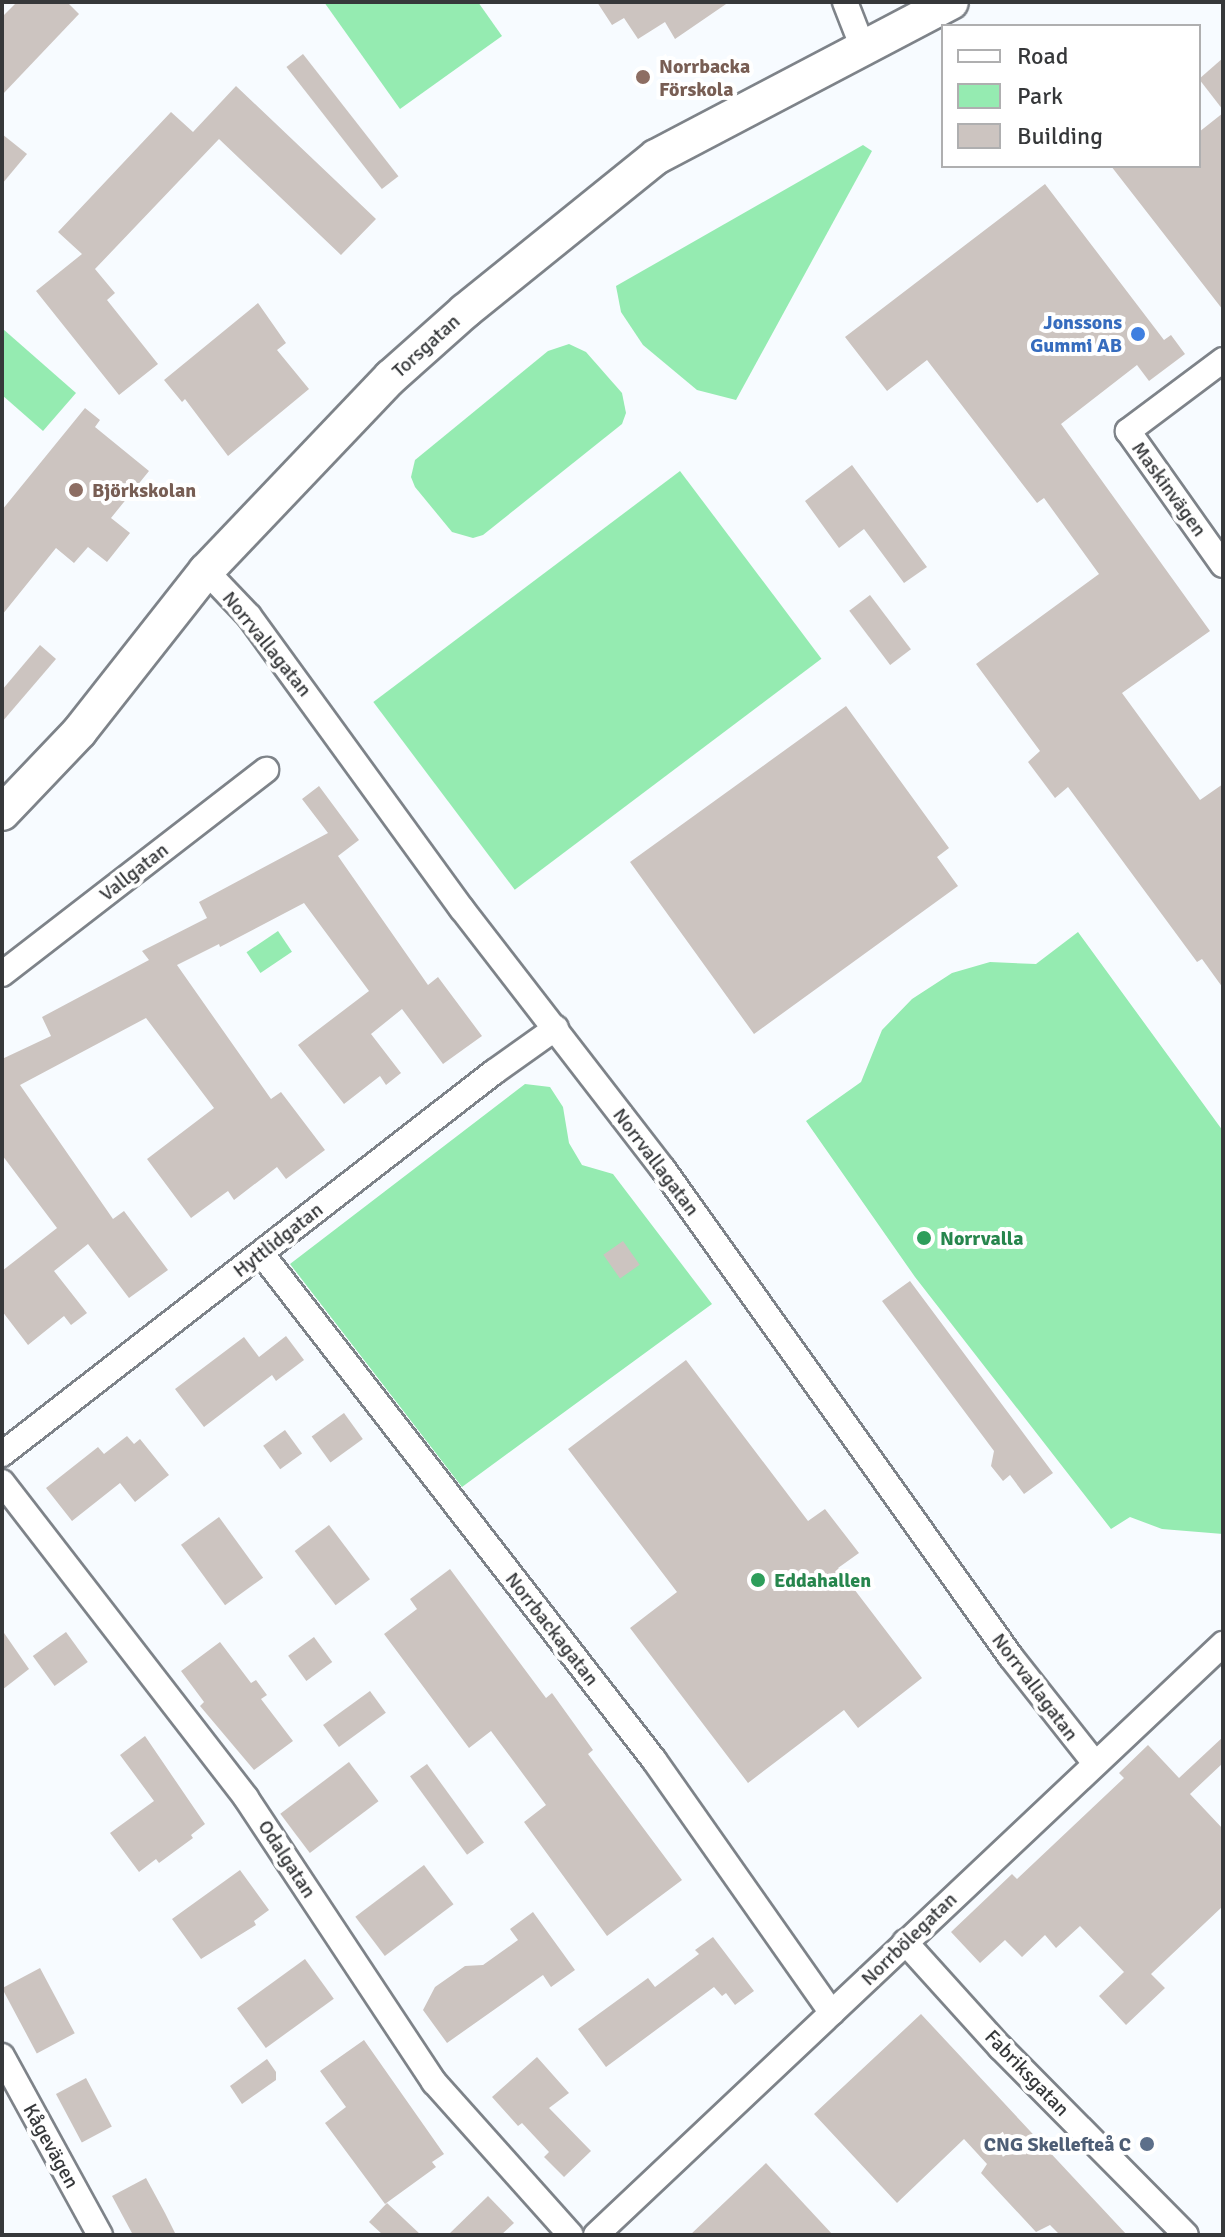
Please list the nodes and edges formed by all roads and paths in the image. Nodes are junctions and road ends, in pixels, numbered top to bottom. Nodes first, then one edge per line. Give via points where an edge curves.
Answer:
1 (845, 2) edge
2 (951, 2) edge
3 (863, 48) junction
4 (1223, 360) edge
5 (1223, 565) edge
6 (206, 571) junction
7 (266, 770) dead end
8 (2, 813) edge
9 (2, 974) edge
10 (556, 1028) junction
11 (261, 1253) junction
12 (2, 1454) edge
13 (2, 1482) edge
14 (1223, 1644) edge
15 (1094, 1762) junction
16 (905, 1942) junction
17 (832, 2013) junction
18 (2, 2056) edge
19 (13, 2101) edge
20 (100, 2235) edge
21 (571, 2235) edge
22 (596, 2235) edge
23 (1186, 2235) edge

1 - 3 street
2 - 3 main road, Torsgatan
3 - 6 main road, Torsgatan via 656,157 391,377
4 - 5 street, Maskinvägen via 1128,431
6 - 8 main road, Torsgatan via 80,731
6 - 10 street, Norrvallagatan via 249,616 462,909
7 - 9 street, Vallgatan
10 - 11 street, Hyttlidgatan
10 - 15 street, Norrvallagatan via 735,1267 1011,1657
11 - 12 street, Hyttlidgatan
11 - 17 street, Norrbackagatan via 654,1760
13 - 21 street, Odalgatan via 246,1798 434,2082
14 - 15 street, Norrbölegatan
15 - 16 street, Norrbölegatan
16 - 17 street, Norrbölegatan
16 - 23 street, Fabriksgatan via 1000,2047
17 - 22 street, Norrbölegatan
18 - 19 street, Kågevägen
19 - 20 street, Kågevägen

